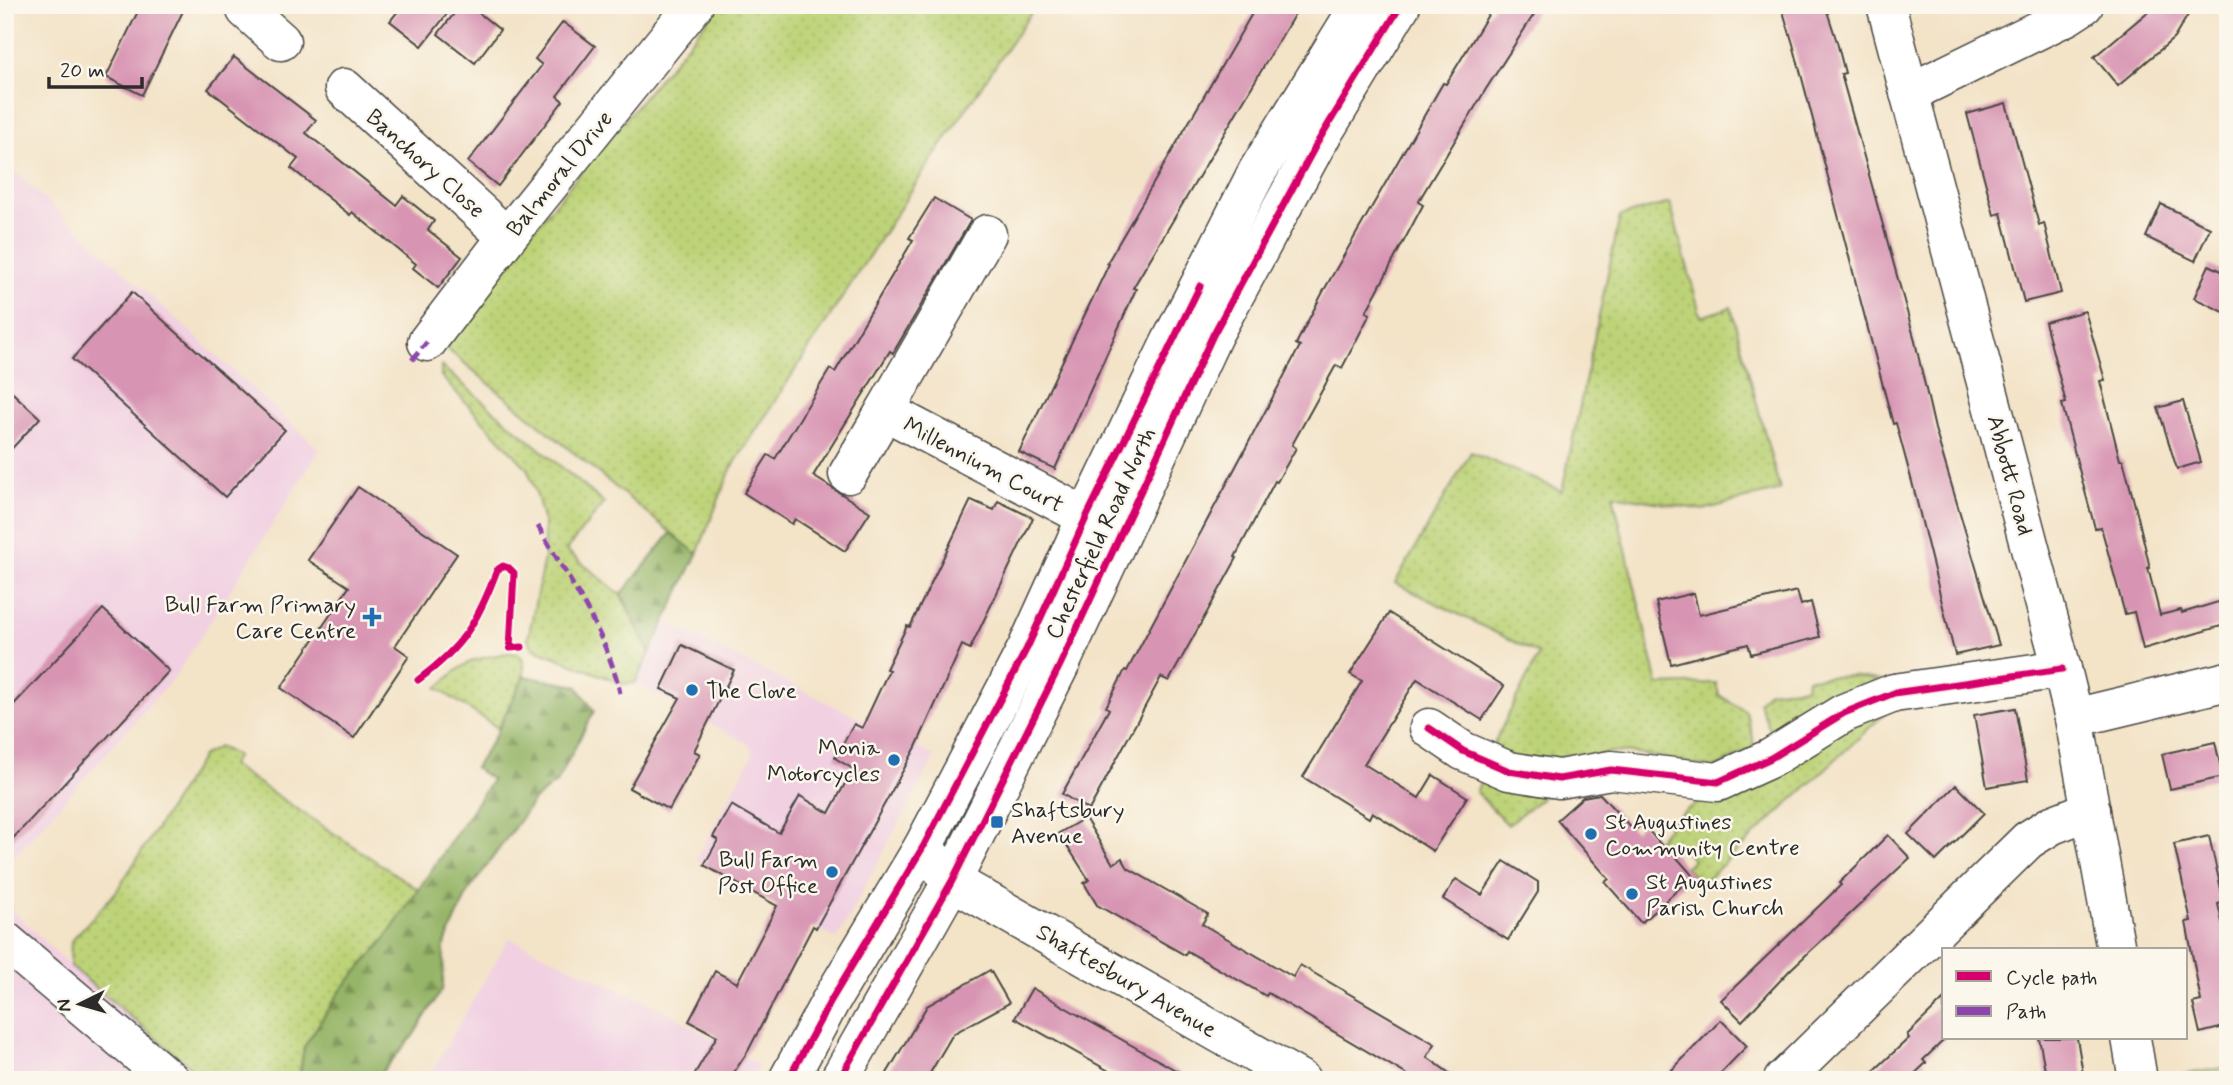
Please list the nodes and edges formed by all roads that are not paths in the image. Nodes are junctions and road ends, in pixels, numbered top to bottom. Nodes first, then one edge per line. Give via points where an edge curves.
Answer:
1 (249, 5) edge
2 (694, 5) edge
3 (1360, 5) edge
4 (1401, 5) edge
5 (1886, 5) edge
6 (2084, 5) edge
7 (281, 41) dead end
8 (344, 88) dead end
9 (1909, 93) junction
10 (988, 234) dead end
11 (507, 237) junction
12 (427, 342) dead end
13 (885, 411) junction
14 (848, 474) dead end
15 (1086, 518) junction
16 (1120, 535) junction
17 (2063, 669) junction
18 (2228, 681) edge
19 (2074, 718) junction
20 (1429, 728) dead end
21 (2091, 810) junction
22 (923, 847) junction
23 (952, 881) junction
24 (5, 941) edge
25 (2116, 948) edge
26 (2131, 1040) edge
27 (170, 1080) edge
28 (788, 1080) edge
29 (839, 1080) edge
30 (1301, 1080) edge
31 (1783, 1080) edge
32 (2138, 1080) edge

1 - 7 main road via 246,10
2 - 11 main road, Balmoral Drive
3 - 15 main road, Chesterfield Road North via 1257,172
4 - 16 main road, Chesterfield Road North via 1317,143 1213,335
5 - 9 main road, Abbott Road
6 - 9 main road
8 - 11 main road, Banchory Close
9 - 17 main road, Abbott Road
10 - 13 main road, Millennium Court
11 - 12 main road, Balmoral Drive
13 - 14 main road, Millennium Court
13 - 15 main road, Millennium Court
15 - 16 main road, Millennium Court
15 - 22 main road, Chesterfield Road North via 1027,648
16 - 23 main road, Chesterfield Road North
17 - 19 main road, Abbott Road
17 - 20 main road via 1894,693 1844,713 1771,758 1718,782 1611,770 1559,779 1509,771 1463,751
18 - 19 main road
19 - 21 main road, Abbott Road
21 - 25 main road, Abbott Road
21 - 31 main road via 2052,825 2028,841
22 - 23 main road, Shaftesbury Avenue
22 - 28 main road, Chesterfield Road North
23 - 29 main road, Chesterfield Road North
23 - 30 main road, Shaftesbury Avenue
24 - 27 main road
26 - 32 main road

